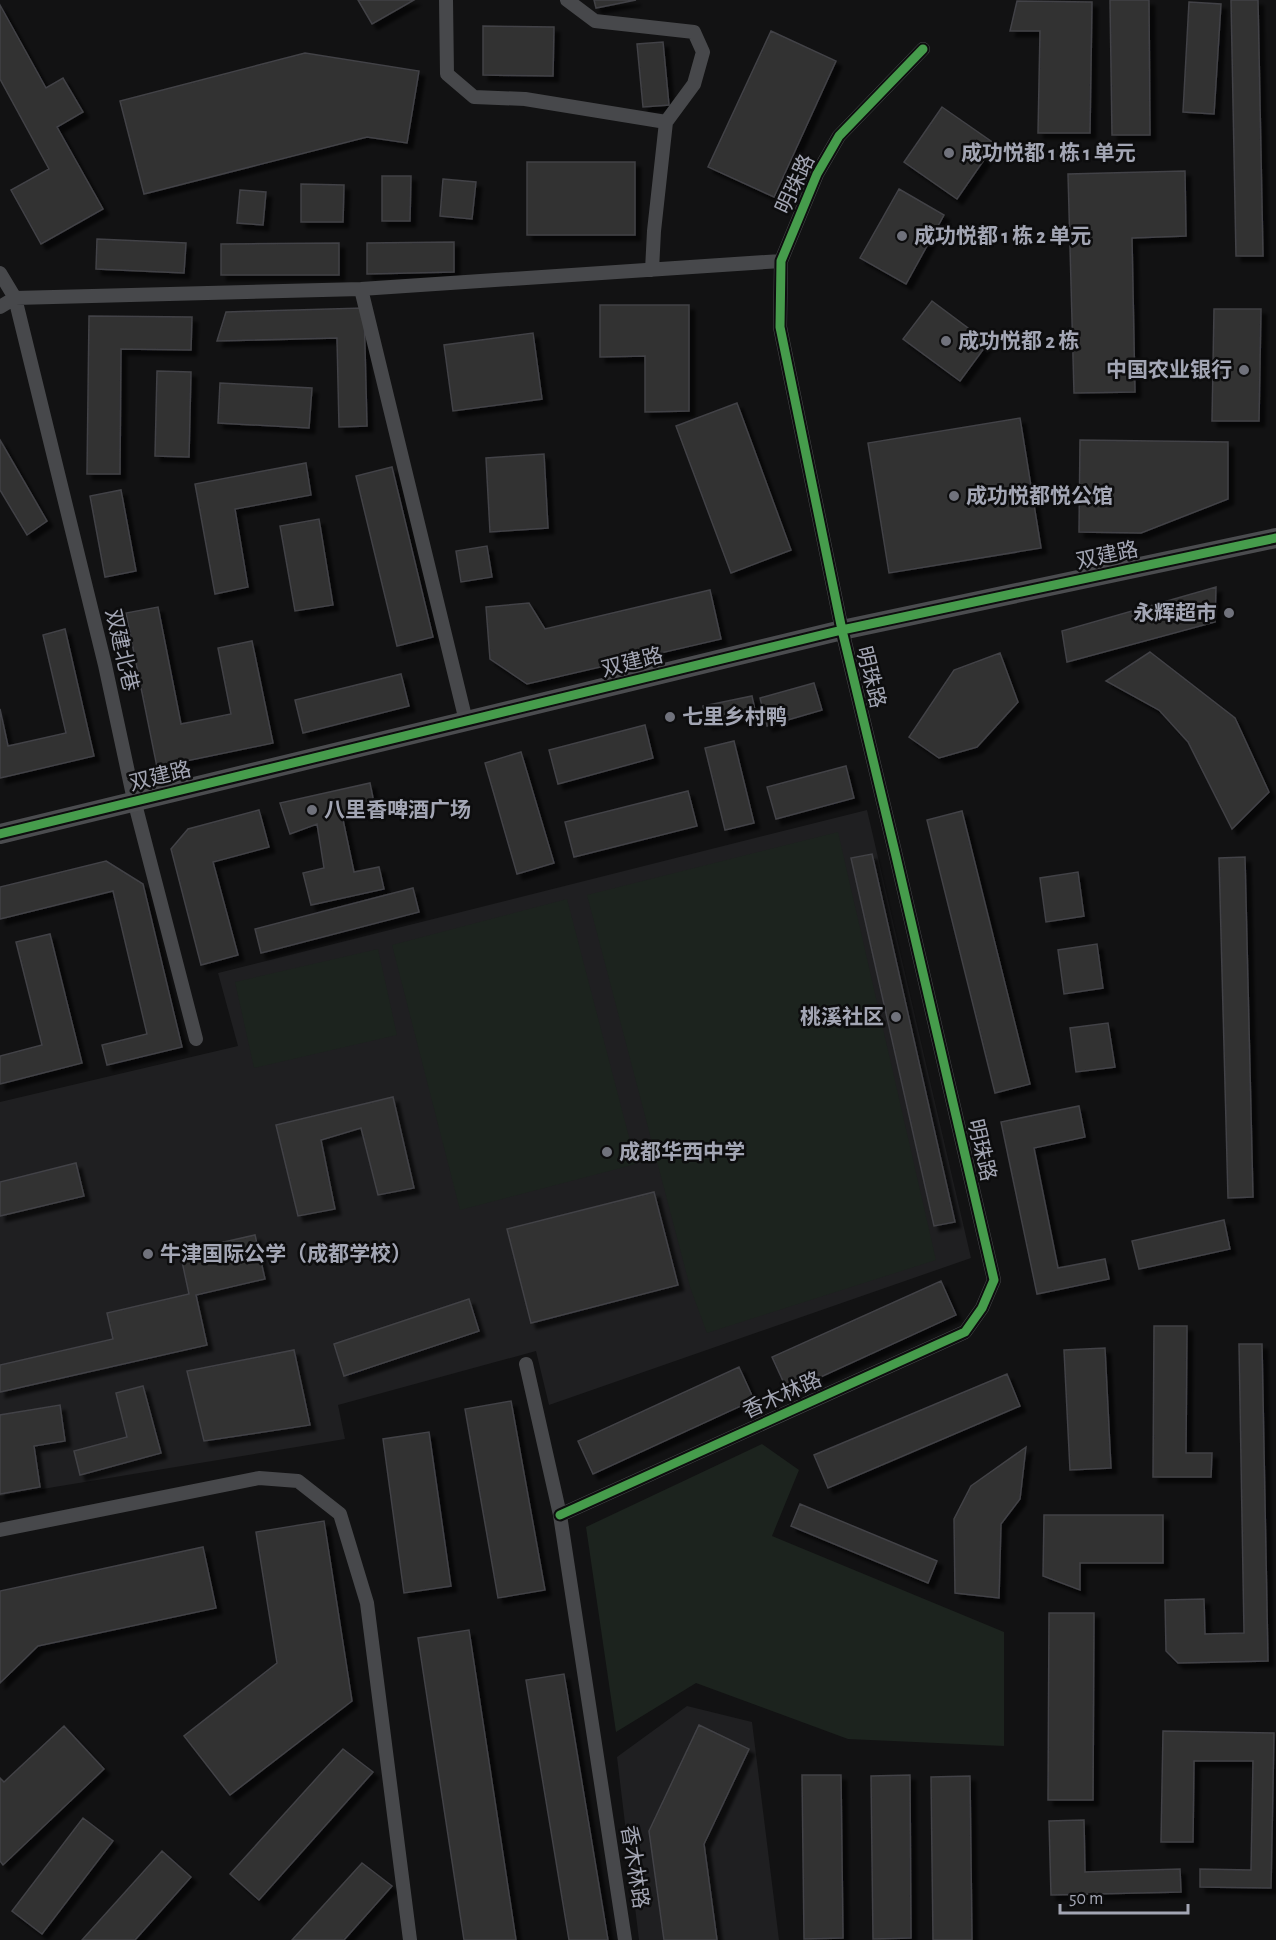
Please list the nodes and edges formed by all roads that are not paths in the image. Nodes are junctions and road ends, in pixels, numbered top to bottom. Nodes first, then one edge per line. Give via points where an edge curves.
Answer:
1 (446, 0) edge
2 (567, 0) edge
3 (923, 49) dead end
4 (666, 122) junction
5 (781, 261) junction
6 (652, 270) junction
7 (0, 273) edge
8 (361, 289) junction
9 (15, 298) junction
10 (0, 307) edge
11 (1276, 538) edge
12 (842, 630) junction
13 (466, 721) junction
14 (134, 800) junction
15 (0, 834) edge
16 (196, 1039) dead end
17 (994, 1280) joint
18 (526, 1364) dead end
19 (560, 1515) junction
20 (0, 1530) edge
21 (410, 1940) edge
22 (625, 1940) edge

1 - 4 street via 447,74 474,97 525,99
2 - 4 street via 595,21 694,32 703,52 694,84
3 - 5 street, 明珠路 via 839,136 817,174
4 - 6 street
5 - 6 street
5 - 12 street, 明珠路 via 780,327
6 - 8 street
7 - 9 street, 双建北巷
8 - 9 street
8 - 13 street
9 - 10 street
9 - 14 street, 双建北巷
11 - 12 street, 双建路
12 - 13 street, 双建路
12 - 17 street, 明珠路
13 - 14 street, 双建路
14 - 15 street, 双建路
14 - 16 street, 双建北巷
17 - 19 street, 香木林路 via 982,1308 965,1332
18 - 19 street, 香木林路
19 - 22 street, 香木林路
20 - 21 street via 259,1478 298,1481 340,1514 367,1603

